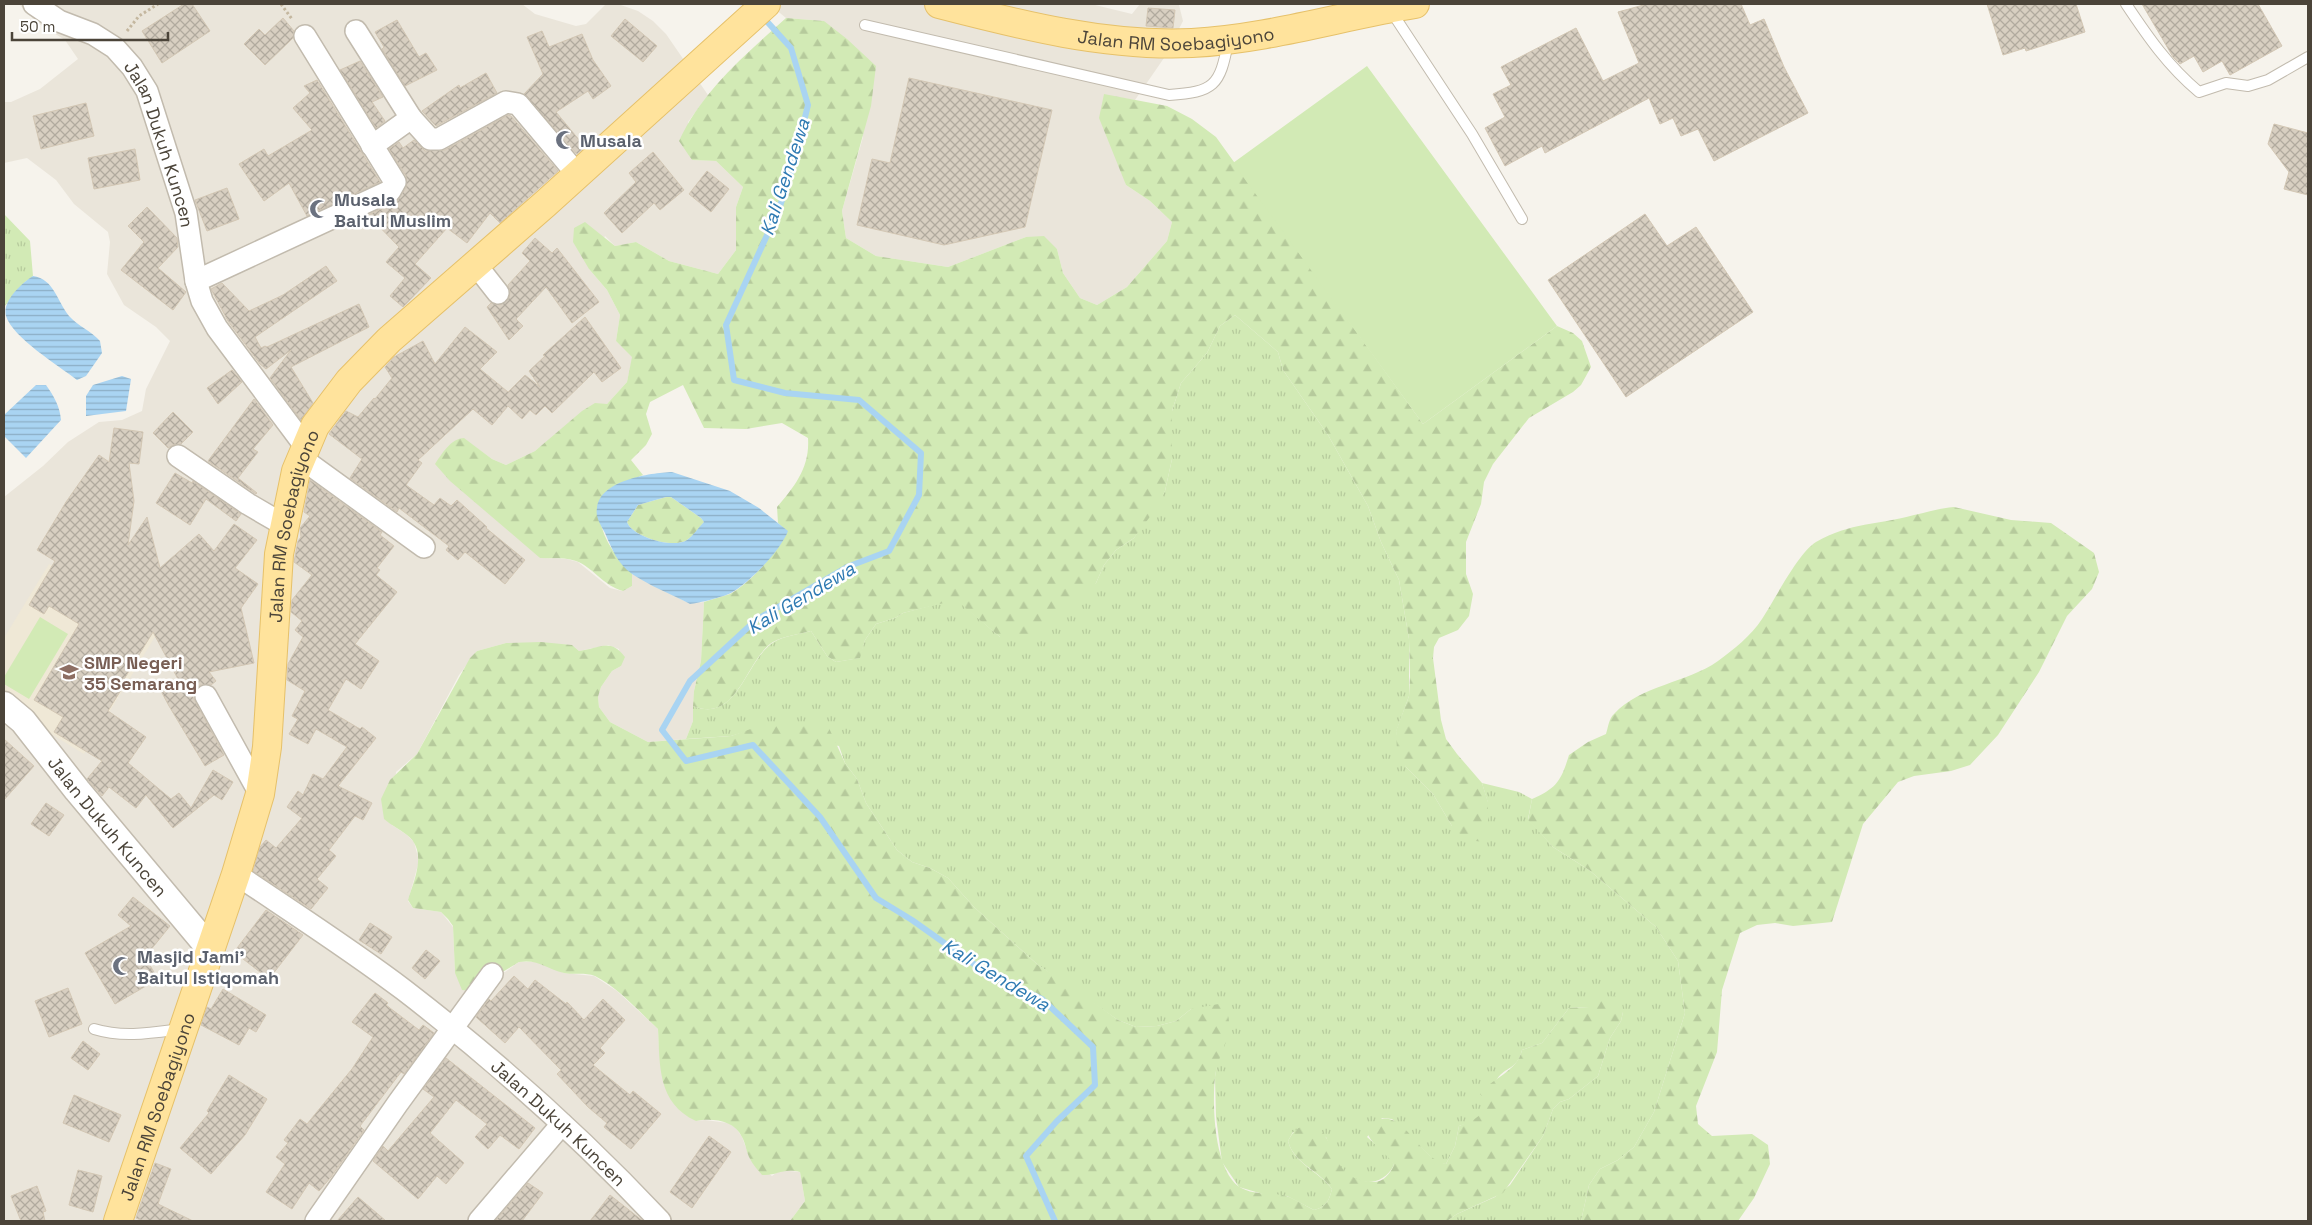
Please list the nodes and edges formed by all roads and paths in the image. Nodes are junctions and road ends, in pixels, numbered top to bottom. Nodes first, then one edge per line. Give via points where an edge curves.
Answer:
1 (34, 4) edge
2 (158, 4) edge
3 (939, 4) edge
4 (2126, 4) edge
5 (764, 5) edge
6 (1402, 6) edge
7 (1334, 12) edge
8 (866, 25) dead end
9 (356, 31) dead end
10 (304, 36) dead end
11 (1229, 39) junction
12 (115, 48) junction
13 (2308, 57) edge
14 (411, 118) junction
15 (372, 146) junction
16 (577, 174) junction
17 (1522, 219) dead end
18 (476, 265) junction
19 (196, 281) junction
20 (498, 293) dead end
21 (303, 452) junction
22 (178, 456) dead end
23 (284, 525) junction
24 (424, 547) dead end
25 (206, 696) dead end
26 (4, 705) edge
27 (260, 794) junction
28 (236, 874) junction
29 (211, 950) junction
30 (492, 974) dead end
31 (452, 1028) junction
32 (94, 1029) dead end
33 (182, 1029) junction
34 (562, 1124) junction
35 (118, 1221) edge
36 (316, 1221) edge
37 (479, 1221) edge
38 (660, 1221) edge

1 - 12 street, Jalan Dukuh Kuncen via 59,21 92,34
2 - 12 path via 140,16
3 - 11 main road, Jalan RM Soebagiyono via 1061,32 1109,39 1192,43
4 - 13 lane via 2156,49 2198,92 2226,83 2248,86 2268,80
5 - 16 main road, Jalan RM Soebagiyono
6 - 7 main road, Jalan RM Soebagiyono
6 - 17 lane
7 - 11 main road, Jalan RM Soebagiyono via 1280,32
8 - 11 lane via 1169,95 1190,94 1217,81
9 - 14 street
10 - 15 street
12 - 19 street, Jalan Dukuh Kuncen via 147,91 186,213
14 - 15 street
14 - 16 street via 430,138 439,139 506,102 518,104
15 - 19 street via 395,182 390,191
16 - 18 main road, Jalan RM Soebagiyono
18 - 20 street
18 - 21 main road, Jalan RM Soebagiyono via 389,340 349,381 331,401
19 - 21 street, Jalan Dukuh Kuncen via 202,302 217,328
21 - 23 main road, Jalan RM Soebagiyono
21 - 24 street, Jalan Dukuh Kuncen
22 - 23 street
23 - 27 main road, Jalan RM Soebagiyono via 279,554 267,747
25 - 27 street
26 - 29 street, Jalan Dukuh Kuncen via 23,721
27 - 28 main road, Jalan RM Soebagiyono
28 - 29 main road, Jalan RM Soebagiyono
28 - 31 street, Jalan Dukuh Kuncen
29 - 33 main road, Jalan RM Soebagiyono
30 - 31 street
31 - 34 street, Jalan Dukuh Kuncen
31 - 36 street
32 - 33 lane via 135,1035
33 - 35 main road, Jalan RM Soebagiyono
34 - 37 street
34 - 38 street, Jalan Dukuh Kuncen

